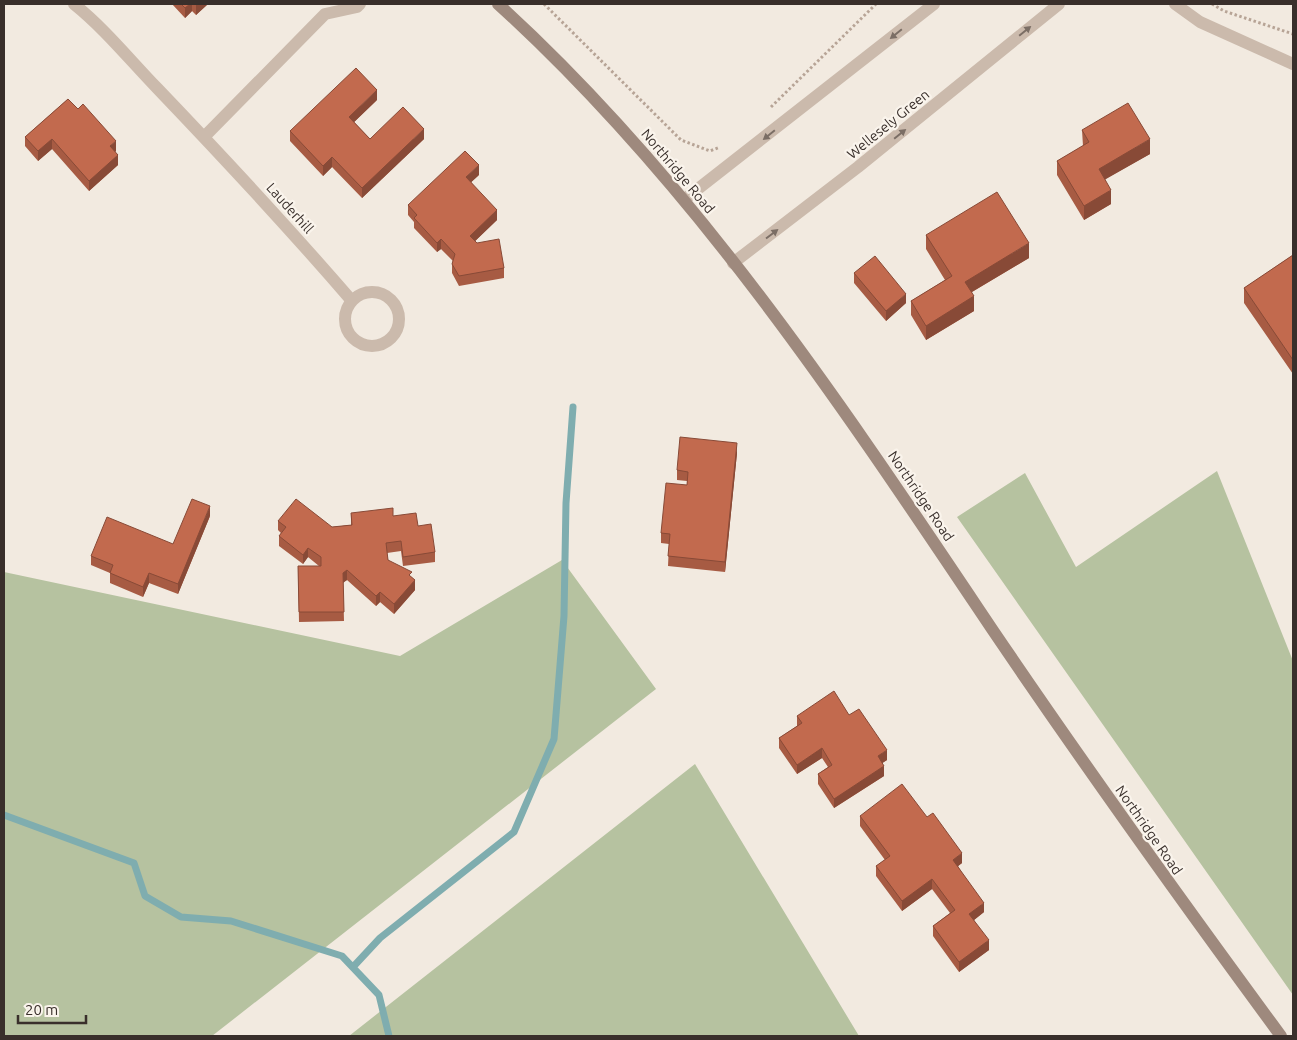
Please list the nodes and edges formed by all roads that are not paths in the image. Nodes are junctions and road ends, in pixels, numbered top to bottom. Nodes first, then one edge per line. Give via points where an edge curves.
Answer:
1 (74, 4) edge
2 (360, 4) edge
3 (498, 4) edge
4 (934, 4) edge
5 (1058, 4) edge
6 (1175, 4) edge
7 (328, 9) edge
8 (1293, 64) edge
9 (205, 136) junction
10 (685, 200) junction
11 (733, 263) junction
12 (352, 301) junction
13 (1281, 1036) edge

1 - 9 street, Lauderhill via 99,24
2 - 7 street
3 - 10 main road, Northridge Road via 609,114
4 -> 10 street
11 -> 5 street, Wellesely Green via 858,167
6 - 8 street via 1200,22
7 - 9 street
9 - 12 street, Lauderhill
10 - 11 main road, Northridge Road
11 - 13 main road, Northridge Road via 772,310 878,459 1109,800
12 - 12 street via 345,318 350,336 357,342 376,347 392,338 400,322 391,299 376,292 359,295

